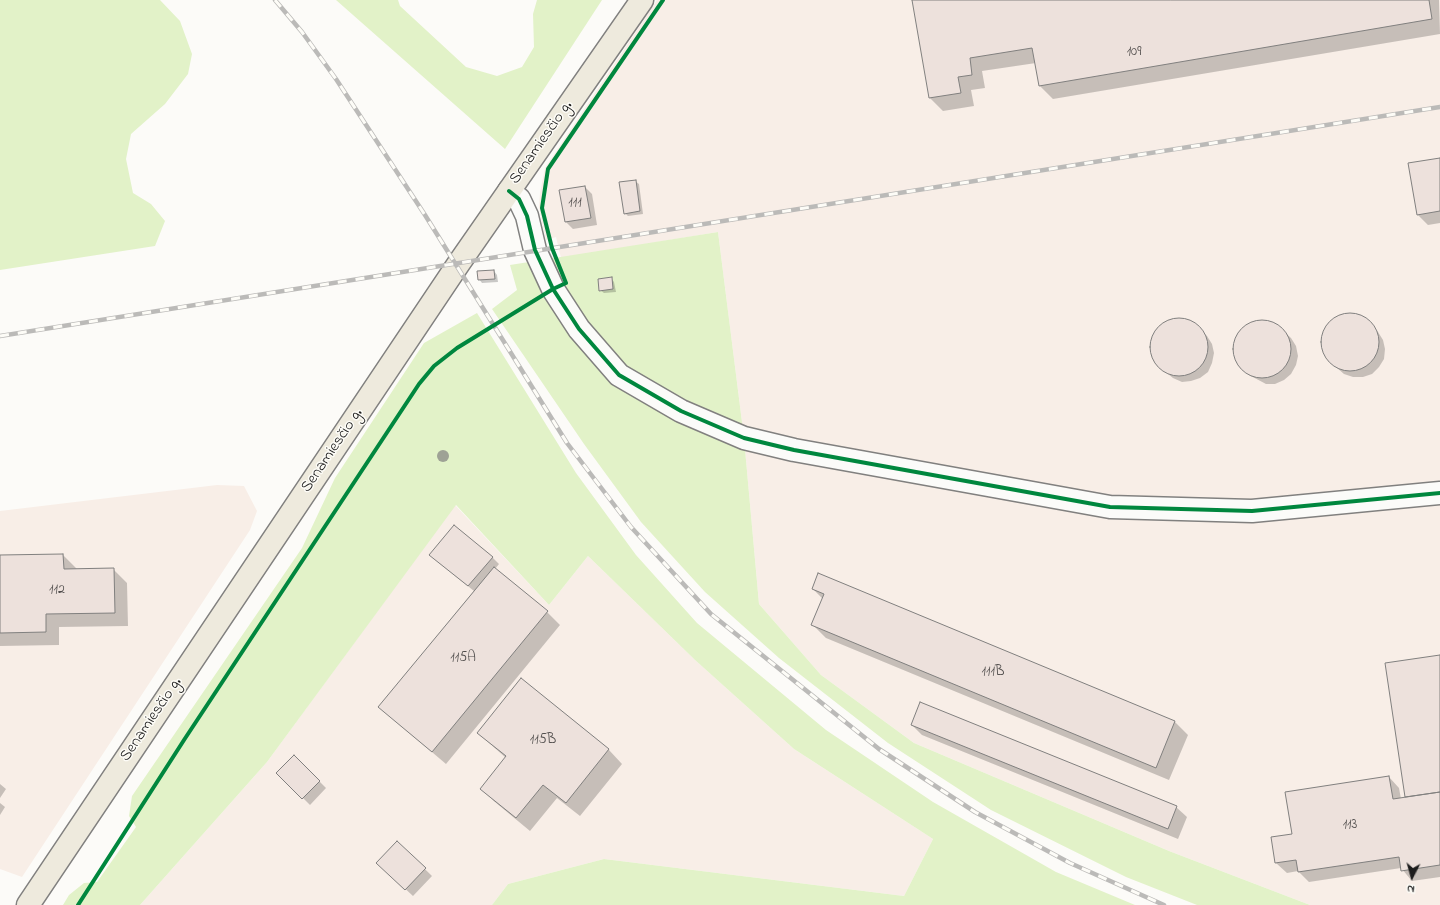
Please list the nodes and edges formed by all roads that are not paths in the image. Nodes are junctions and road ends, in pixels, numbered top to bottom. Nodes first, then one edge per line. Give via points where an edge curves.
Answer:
1 (642, 0) edge
2 (509, 191) junction
3 (1440, 493) edge
4 (28, 905) edge

1 - 2 main road, Senamiesčio g.
2 - 3 street via 519,199 527,216 535,250 553,289 579,329 619,375 681,411 744,438 794,450 1110,506 1252,511
2 - 4 main road, Senamiesčio g.

